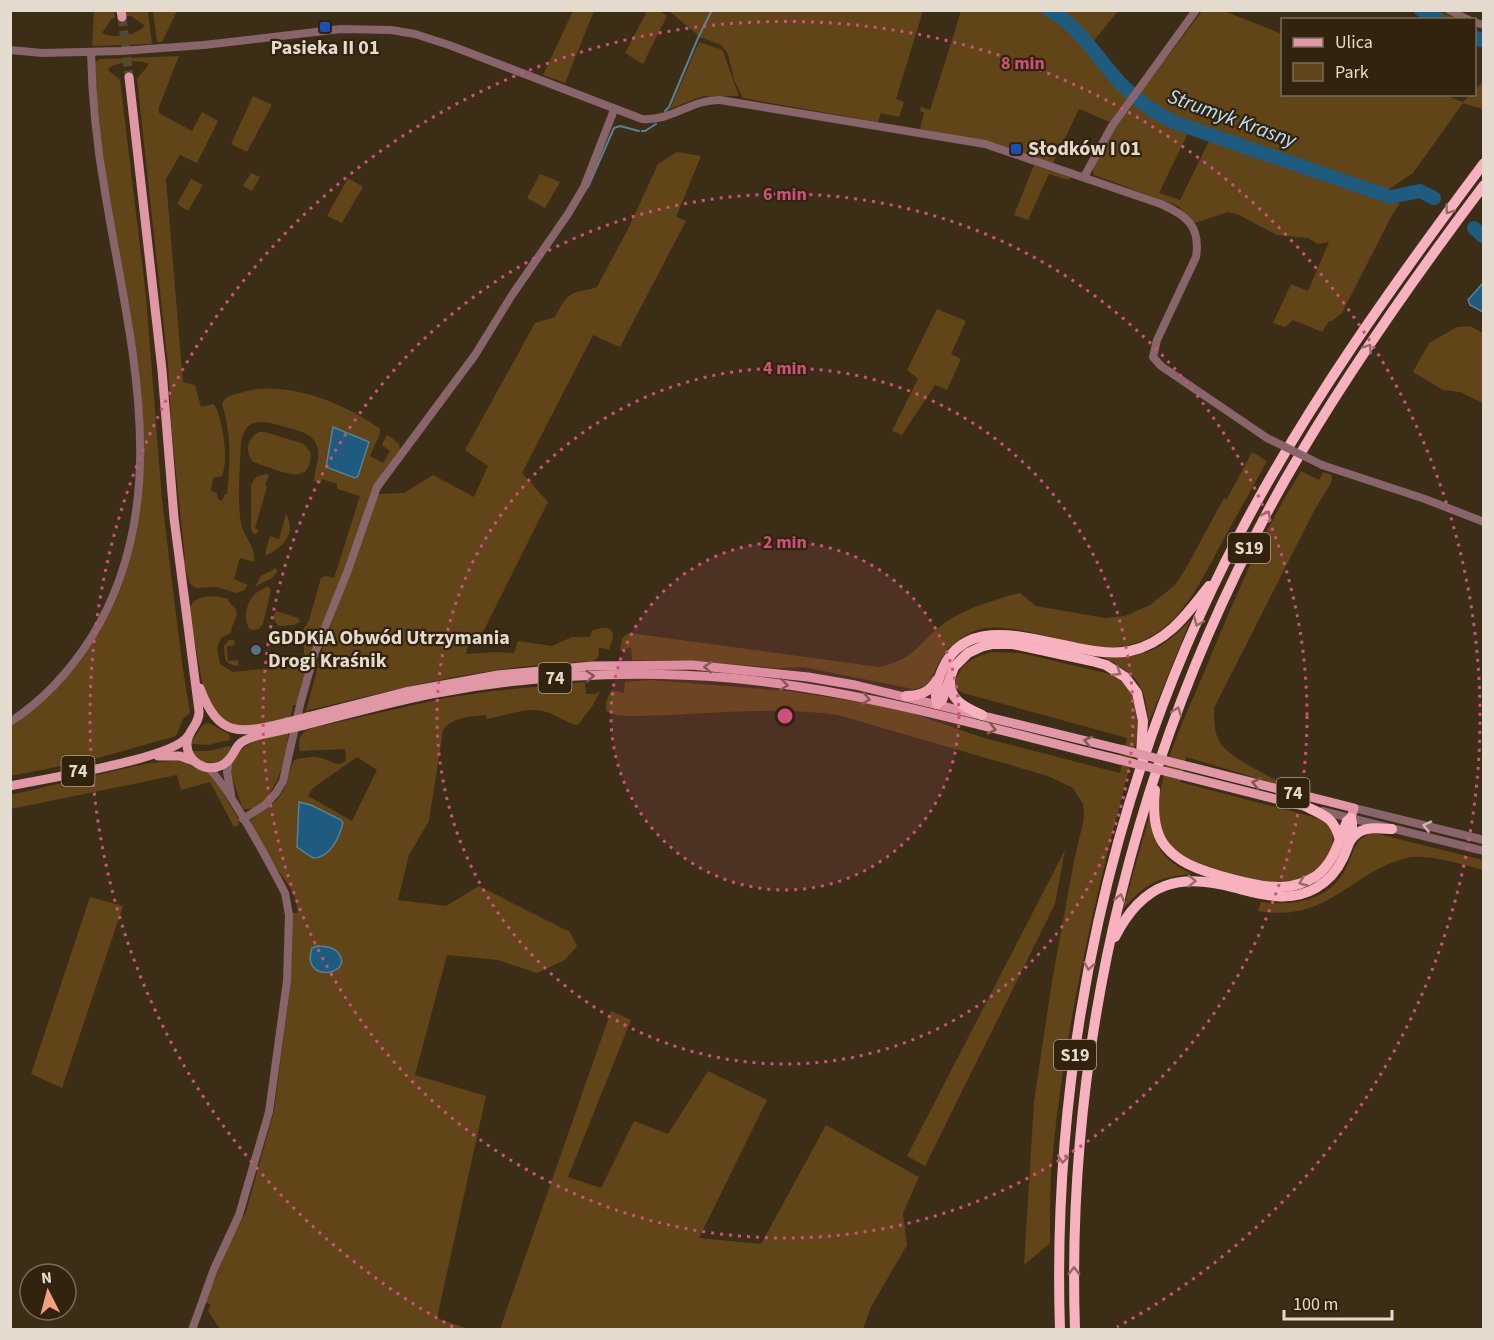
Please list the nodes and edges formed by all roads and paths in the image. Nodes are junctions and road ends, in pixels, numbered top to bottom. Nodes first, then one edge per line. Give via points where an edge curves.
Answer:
1 (1196, 10) edge
2 (1449, 10) edge
3 (1465, 18) edge
4 (10, 50) edge
5 (91, 52) junction
6 (129, 77) tunnel mouth
7 (614, 110) junction
8 (1484, 163) edge
9 (1084, 177) junction
10 (1484, 184) edge
11 (1484, 522) edge
12 (1223, 569) junction
13 (195, 674) junction
14 (945, 675) junction
15 (906, 696) junction
16 (936, 709) junction
17 (982, 715) junction
18 (306, 721) junction
19 (10, 722) edge
20 (224, 724) junction
21 (196, 725) junction
22 (287, 726) junction
23 (188, 736) junction
24 (232, 756) junction
25 (146, 757) junction
26 (194, 760) junction
27 (206, 768) junction
28 (1156, 773) junction
29 (10, 786) edge
30 (1135, 788) junction
31 (232, 798) junction
32 (1307, 807) junction
33 (1353, 813) junction
34 (243, 819) junction
35 (1392, 829) junction
36 (1484, 840) edge
37 (1345, 841) junction
38 (1484, 851) edge
39 (1107, 955) junction
40 (192, 1329) edge
41 (1060, 1329) edge
42 (1075, 1329) edge

1 - 9 street via 1112,126
2 - 3 street
4 - 5 street
5 - 7 street via 204,45 341,29 391,30 450,45
5 - 19 street via 103,178 140,404 136,514 122,574 97,629 62,678
6 - 13 main road via 162,370 174,519
7 - 9 street via 654,119 700,102 724,100 985,144
7 - 34 street via 584,188 568,214 475,355 377,487 314,655 283,781 265,805
8 -> 12 highway, S19 via 1324,388
9 - 11 street, bridge via 1161,204 1190,222 1197,240 1196,257 1156,340 1153,357 1161,366 1267,438 1322,465
28 -> 10 highway, S19 via 1208,636 1286,479 1357,364
12 - 14 highway via 1180,622 1146,646 1095,652 1014,635 990,634 954,652
12 -> 30 highway, S19 via 1178,668
13 - 20 main road via 211,713
13 - 21 main road via 200,715
14 - 15 highway via 929,690
14 - 16 highway via 942,700
14 - 17 highway via 955,700
14 -> 30 highway via 968,653 992,644 1013,644 1092,661 1117,671 1137,693 1142,712 1143,740
15 - 16 main road, 74
15 -> 18 main road, 74 via 838,681 752,670 599,666 460,681 405,692
16 - 17 main road, 74
18 -> 16 main road, 74 via 477,686 631,675 777,684
16 -> 32 main road, 74, bridge
33 -> 17 main road, 74, bridge
18 - 22 main road, 74, bridge
20 - 21 main road, 74 via 208,720
20 - 22 main road, 74 via 238,731
20 - 24 main road via 234,737
21 - 23 main road, 74
22 - 24 main road, 74 via 245,740
23 - 25 main road, 74 via 176,747
23 - 26 main road via 188,749
24 - 27 main road, 74 via 219,767
24 - 31 street via 226,772
25 - 26 main road, 74 via 180,756
25 - 29 main road, 74
26 - 27 main road, 74
27 - 31 street via 215,773
37 -> 28 highway via 1320,873 1291,886 1270,887 1199,868 1178,858 1160,838 1154,806
39 -> 28 highway, S19
30 -> 41 highway, S19 via 1097,932 1076,1047 1062,1173
31 - 34 street
32 - 33 street
32 - 37 highway via 1330,819
33 - 35 street
36 -> 33 street
33 - 37 highway via 1347,821
34 - 40 street via 288,903 287,981 269,1112 239,1215
35 - 37 highway via 1367,828
35 - 38 street
39 -> 37 highway via 1130,913 1156,889 1200,880 1274,897 1297,896 1330,878 1342,861
42 -> 39 highway, S19 via 1079,1158

